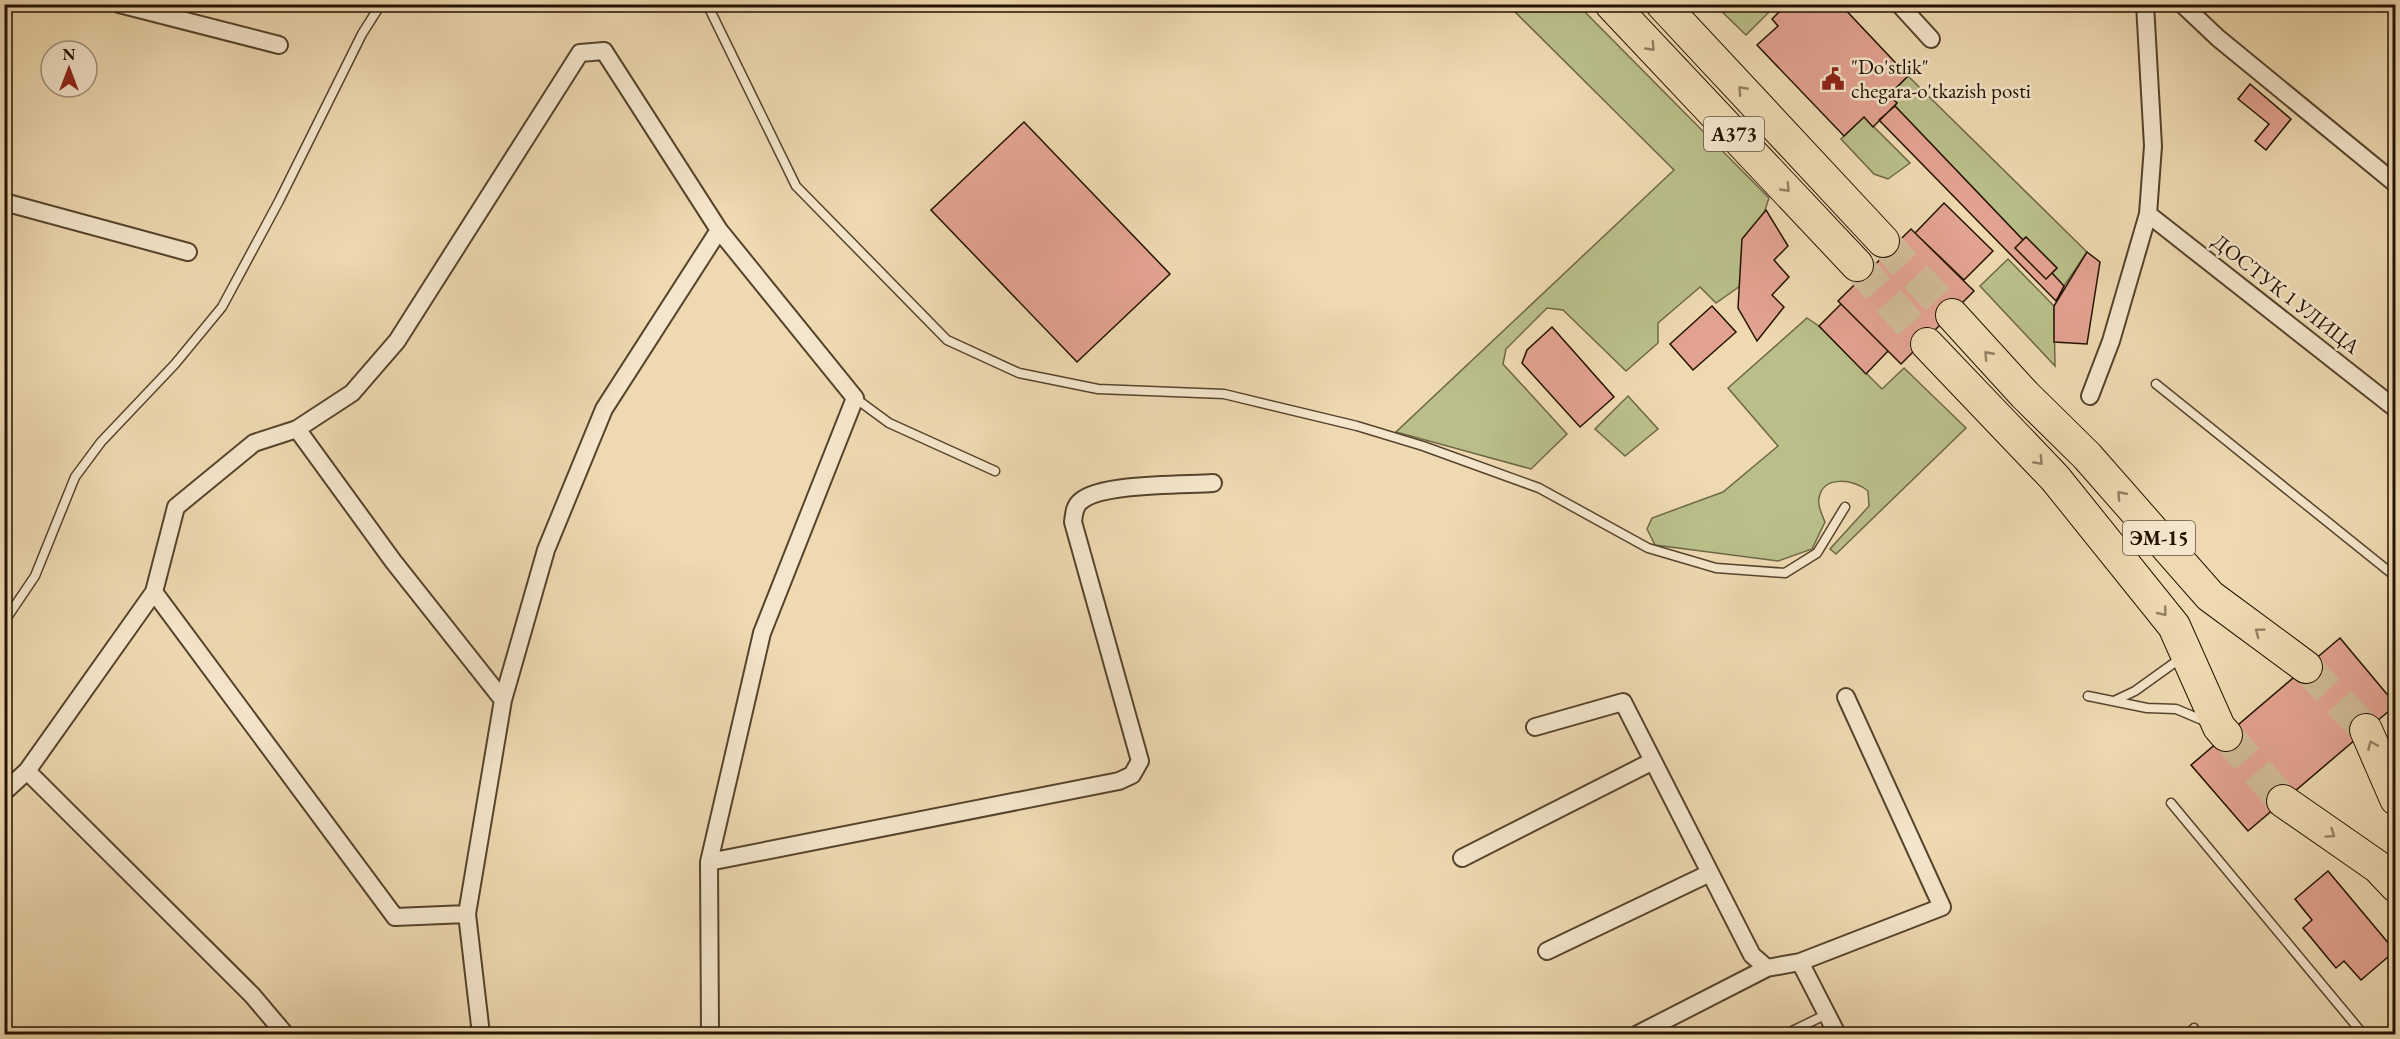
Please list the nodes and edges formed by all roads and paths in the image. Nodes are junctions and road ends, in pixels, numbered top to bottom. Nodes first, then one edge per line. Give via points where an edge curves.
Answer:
1 (119, 4) edge
2 (381, 4) edge
3 (707, 4) edge
4 (1611, 4) edge
5 (1662, 4) edge
6 (1899, 4) edge
7 (2145, 4) edge
8 (2182, 4) edge
9 (1931, 39) dead end
10 (279, 45) dead end
11 (2396, 184) edge
12 (4, 202) edge
13 (2148, 214) junction
14 (719, 230) junction
15 (1883, 240) tunnel mouth
16 (188, 252) dead end
17 (1857, 265) tunnel mouth
18 (1952, 315) tunnel mouth
19 (1927, 344) tunnel mouth
20 (2156, 384) dead end
21 (2090, 396) dead end
22 (855, 398) junction
23 (2396, 409) edge
24 (297, 429) junction
25 (995, 471) dead end
26 (1213, 483) dead end
27 (1845, 507) dead end
28 (2396, 577) edge
29 (154, 592) junction
30 (4, 622) edge
31 (2187, 654) junction
32 (2306, 667) tunnel mouth
33 (2088, 696) dead end
34 (1846, 697) dead end
35 (503, 700) junction
36 (2116, 701) junction
37 (1535, 728) dead end
38 (2366, 730) tunnel mouth
39 (2223, 731) joint
40 (1653, 761) junction
41 (27, 771) junction
42 (4, 792) edge
43 (2396, 799) edge
44 (2283, 801) tunnel mouth
45 (2171, 803) dead end
46 (1462, 858) dead end
47 (709, 862) junction
48 (1710, 873) junction
49 (2396, 886) edge
50 (467, 914) junction
51 (1547, 951) dead end
52 (1800, 962) junction
53 (1767, 968) junction
54 (1827, 1014) junction
55 (285, 1035) edge
56 (481, 1035) edge
57 (711, 1035) edge
58 (1638, 1035) edge
59 (1786, 1035) edge
60 (1837, 1035) edge
61 (2363, 1035) edge

1 - 10 street
2 - 30 lane via 222,307 176,364 101,442 75,477 35,576
3 - 27 lane via 796,186 947,340 1019,373 1098,389 1224,394 1357,426 1539,488 1648,548 1716,568 1785,573 1817,554
4 -> 17 highway, A373
15 -> 5 highway, A373
6 - 9 street
7 - 13 street via 2153,146
8 - 11 street via 2218,39
12 - 16 street
13 - 21 street via 2111,341
13 - 23 street, ДОСТУК 1 УЛИЦА
14 - 22 street
14 - 24 street via 604,51 580,53 397,341 352,393
14 - 35 street via 604,409 546,550
32 -> 18 highway, ЭМ-15 via 2210,596 2087,456
19 -> 31 highway, ЭМ-15 via 2055,478 2174,626
20 - 28 lane
22 - 25 lane via 889,423
22 - 47 street via 762,633
24 - 29 street via 254,443 176,507
24 - 35 street via 393,561
26 - 47 street via 1095,493 1080,501 1075,509 1073,522 1140,761 1132,775 1119,781
29 - 41 street
29 - 50 street via 395,917
31 - 36 lane
31 - 39 highway, ЭМ-15
33 - 36 lane
34 - 52 street via 1942,907
35 - 50 street
36 - 39 lane via 2176,710
37 - 40 street via 1623,702
43 -> 38 highway
40 - 46 street
40 - 48 street
41 - 42 street
41 - 55 street via 252,995
44 -> 49 highway via 2378,867
45 - 61 lane
47 - 57 street
48 - 51 street
48 - 53 street via 1752,955
50 - 56 street
52 - 53 street
52 - 54 street
53 - 58 street
54 - 59 lane
54 - 60 street

